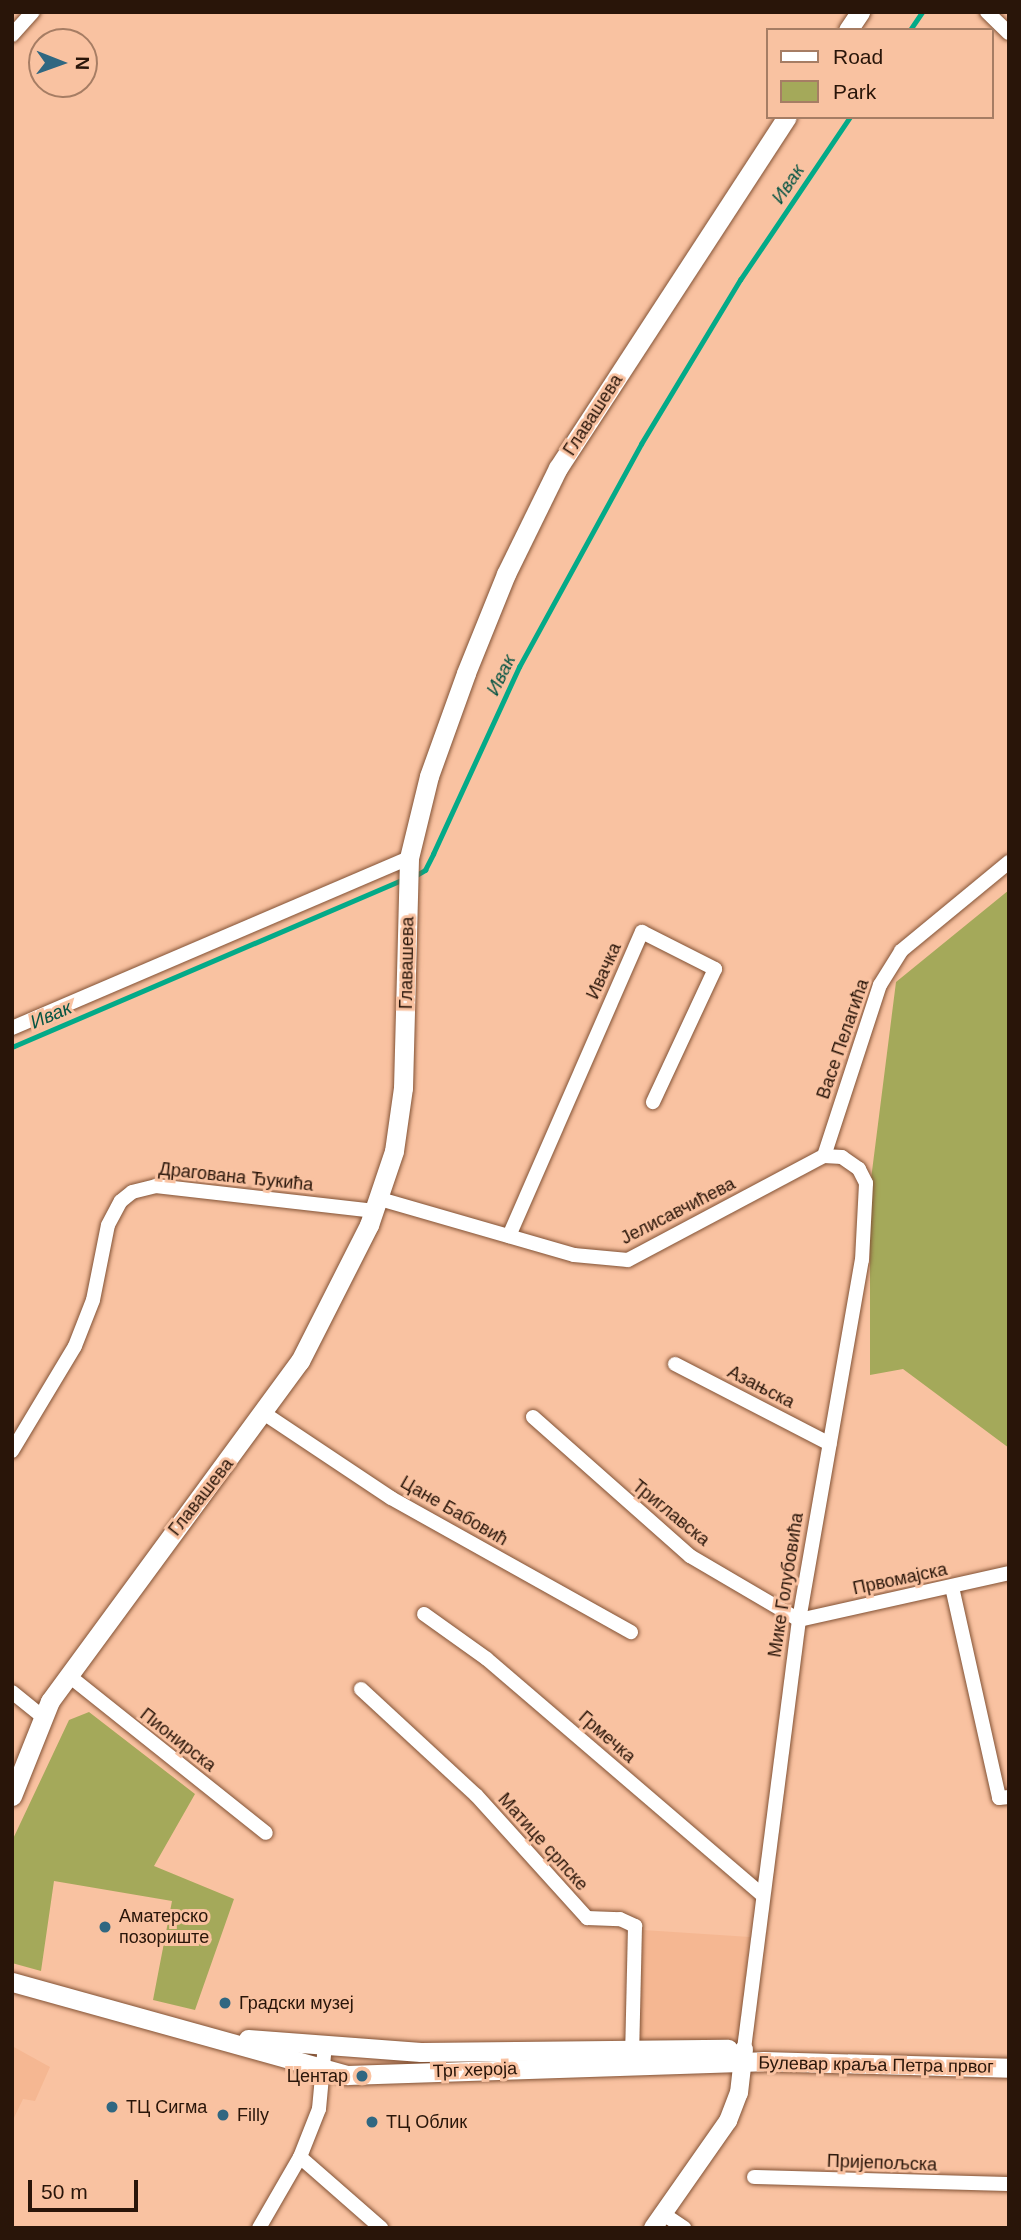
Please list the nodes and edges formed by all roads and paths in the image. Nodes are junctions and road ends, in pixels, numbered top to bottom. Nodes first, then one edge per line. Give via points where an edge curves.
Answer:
1 (33, 12) edge
2 (860, 12) edge
3 (987, 12) edge
4 (849, 28) edge
5 (1009, 33) edge
6 (12, 35) edge
7 (787, 119) edge
8 (1009, 862) edge
9 (409, 863) junction
10 (12, 1028) edge
11 (653, 1102) dead end
12 (824, 1156) junction
13 (378, 1205) junction
14 (509, 1236) junction
15 (674, 1364) dead end
16 (265, 1414) junction
17 (533, 1417) dead end
18 (830, 1444) junction
19 (12, 1451) edge
20 (1009, 1573) edge
21 (952, 1587) junction
22 (425, 1614) dead end
23 (799, 1620) junction
24 (631, 1632) dead end
25 (68, 1675) junction
26 (361, 1689) dead end
27 (12, 1692) edge
28 (43, 1717) junction
29 (12, 1796) edge
30 (1009, 1797) edge
31 (267, 1833) dead end
32 (761, 1894) junction
33 (12, 1982) edge
34 (212, 2036) junction
35 (325, 2044) junction
36 (744, 2056) junction
37 (1009, 2056) edge
38 (632, 2059) junction
39 (1009, 2067) edge
40 (326, 2071) junction
41 (300, 2157) junction
42 (754, 2177) dead end
43 (1009, 2184) edge
44 (657, 2221) edge
45 (259, 2228) edge
46 (381, 2228) edge
47 (684, 2228) edge

1 - 6 street
2 - 4 main road
3 - 5 street
7 - 9 main road, Главашева via 544,495 466,673 429,776
8 - 12 street, Васе Пелагића via 901,951 880,985
9 - 10 street
9 - 13 main road, Главашева via 402,1088 394,1151
11 - 14 street, Ивачка via 715,969 642,932
12 - 14 street, Јелисавчићева via 628,1260 594,1259
12 - 18 street, Мике Голубовића via 842,1157 859,1169 866,1183 862,1260
13 - 14 street, Јелисавчићева
13 - 16 main road, Главашева via 320,1329
13 - 19 street, Драгована Ђукића via 156,1186 132,1192 121,1201 108,1225 93,1300 75,1346
15 - 18 street, Азањска
16 - 24 street, Цане Бабовић via 391,1498
16 - 25 main road, Главашева
17 - 23 street, Триглавска via 690,1556
18 - 23 street, Мике Голубовића
20 - 21 street, Првомајска
21 - 23 street, Првомајска
21 - 30 street via 999,1798
22 - 32 street, Грмечка via 487,1659
23 - 32 street, Мике Голубовића
25 - 28 main road, Главашева
25 - 31 street, Пионирска
26 - 38 street, Матице српске via 476,1795 587,1918 620,1919 635,1926
27 - 28 street
28 - 29 main road, Главашева
32 - 36 street, Мике Голубовића
33 - 34 main road, Трг хероја
34 - 35 main road, Трг хероја
34 - 40 main road, Трг хероја
35 - 38 main road, Трг хероја
35 - 40 street
36 - 37 main road, Булевар краља Петра првог
36 - 38 main road, Трг хероја
36 - 39 main road, Булевар краља Петра првог
36 - 44 street via 729,2121
38 - 40 main road, Трг хероја via 359,2075
40 - 41 street via 319,2109
41 - 45 street
41 - 46 street
42 - 43 street, Пријепољска
44 - 47 street

